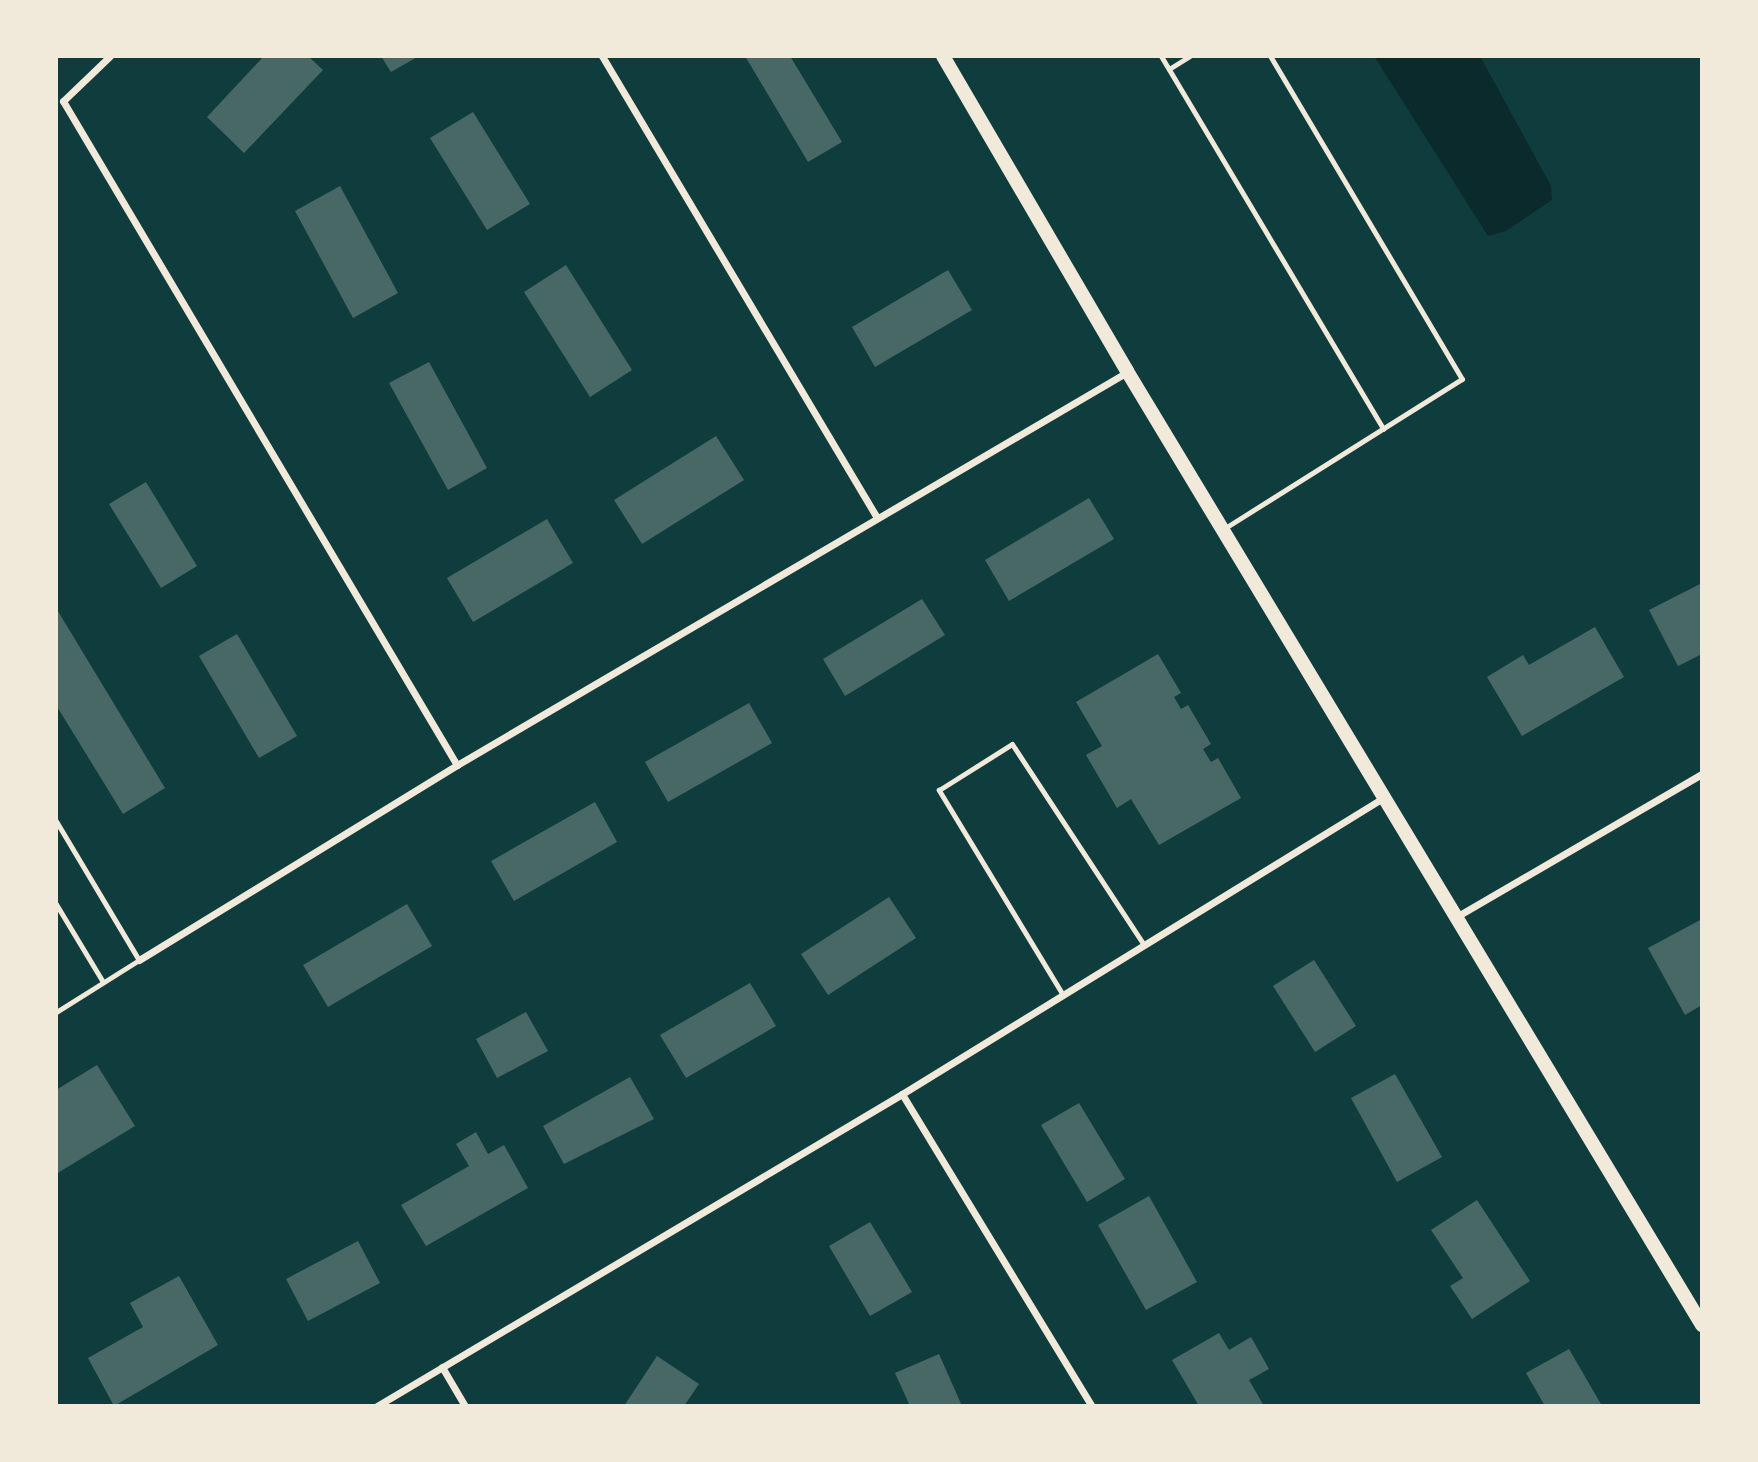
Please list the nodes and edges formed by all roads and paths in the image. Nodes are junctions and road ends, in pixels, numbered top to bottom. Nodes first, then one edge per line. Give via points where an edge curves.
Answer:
1 (110, 56) edge
2 (602, 56) edge
3 (943, 56) edge
4 (1161, 56) edge
5 (1191, 56) edge
6 (1270, 56) edge
7 (1169, 69) junction
8 (1127, 371) junction
9 (1383, 429) junction
10 (876, 516) junction
11 (1222, 529) junction
12 (457, 765) junction
13 (1702, 774) edge
14 (1382, 798) junction
15 (56, 821) edge
16 (56, 904) edge
17 (1456, 918) junction
18 (1144, 945) junction
19 (139, 960) junction
20 (103, 982) junction
21 (1063, 995) junction
22 (56, 1012) edge
23 (902, 1094) junction
24 (1702, 1325) edge
25 (442, 1367) junction
26 (377, 1406) edge
27 (465, 1406) edge
28 (1093, 1406) edge

1 - 12 street via 63,101
2 - 10 street
3 - 8 main road
4 - 7 lane
5 - 7 lane
6 - 9 lane via 1462,379
7 - 9 lane
8 - 10 street
8 - 11 main road
9 - 11 lane
10 - 12 street
11 - 14 main road
12 - 19 street
13 - 17 street
14 - 17 main road
14 - 18 street
15 - 19 lane
16 - 20 lane
17 - 24 main road
18 - 21 street
18 - 21 lane via 1012,744 939,790
19 - 20 lane
20 - 22 lane
21 - 23 street
23 - 25 street
23 - 28 street
25 - 26 street
25 - 27 street

